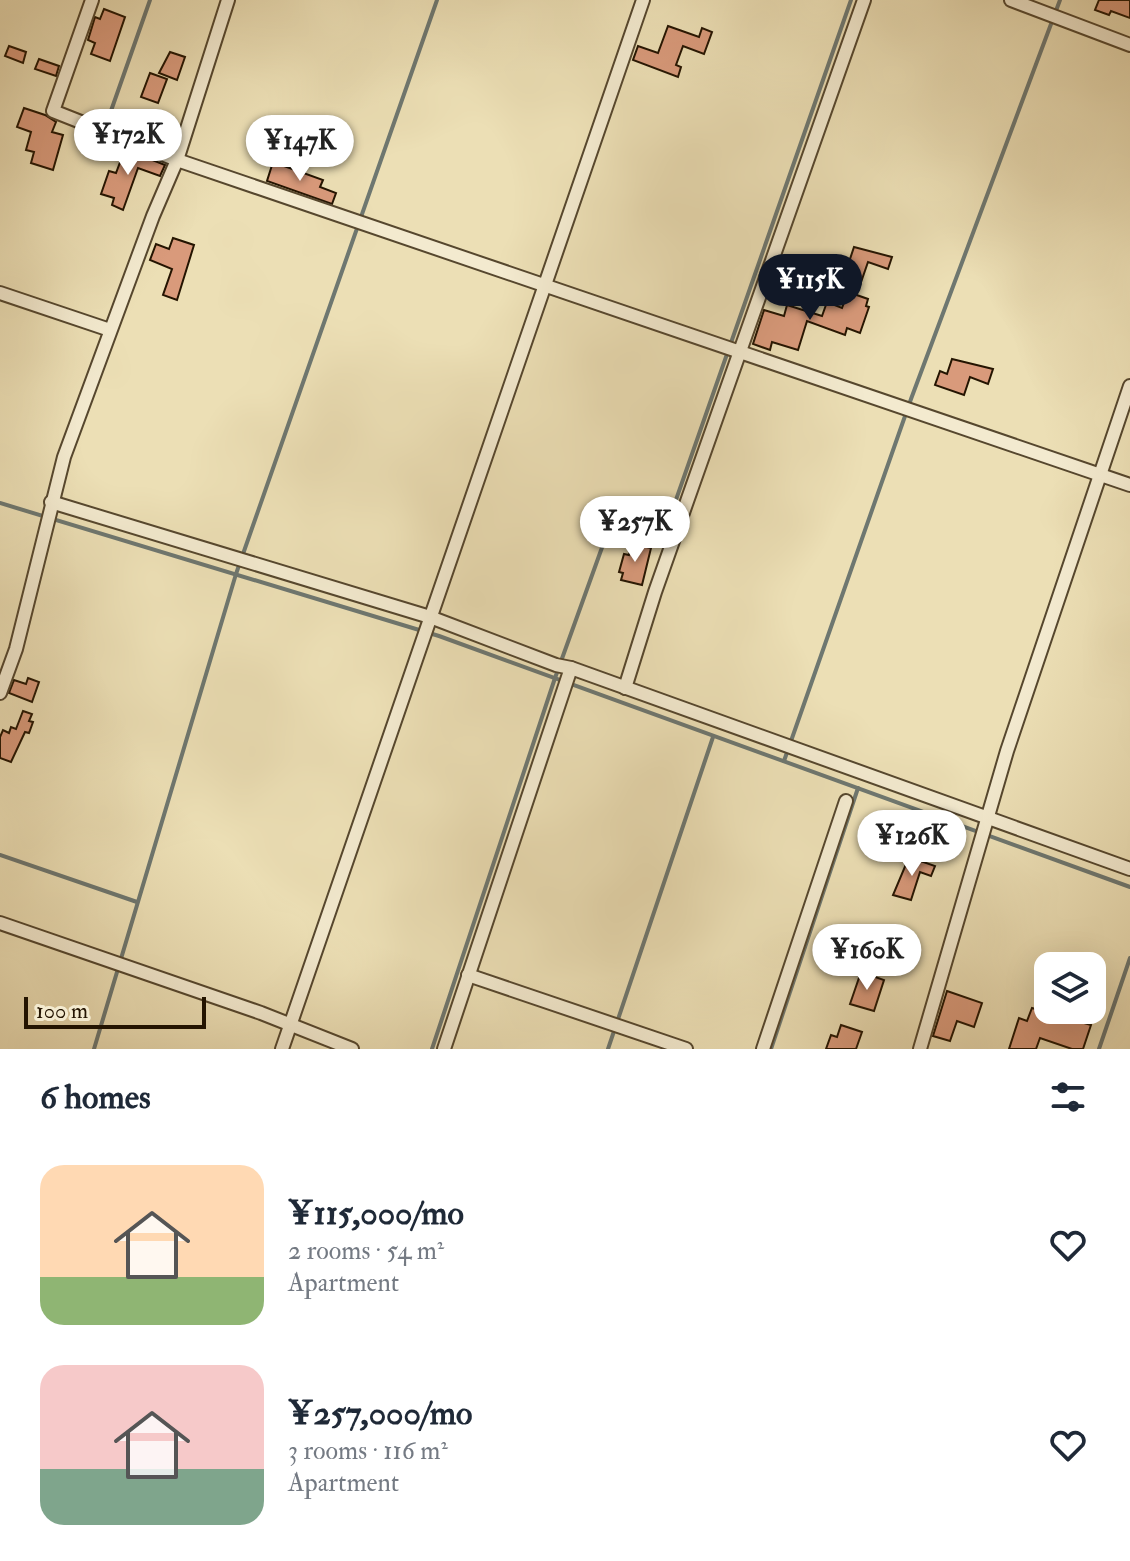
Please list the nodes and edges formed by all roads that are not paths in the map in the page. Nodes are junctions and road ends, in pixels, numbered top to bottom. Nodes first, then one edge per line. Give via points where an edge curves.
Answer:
1 (92, 0) edge
2 (228, 0) edge
3 (643, 0) edge
4 (864, 0) edge
5 (1011, 0) edge
6 (1130, 45) edge
7 (177, 160) junction
8 (545, 284) junction
9 (0, 293) edge
10 (110, 330) junction
11 (733, 350) junction
12 (1130, 386) edge
13 (1100, 475) junction
14 (1130, 485) edge
15 (49, 512) junction
16 (427, 627) junction
17 (565, 673) junction
18 (625, 688) junction
19 (0, 693) edge
20 (846, 801) dead end
21 (983, 827) junction
22 (1130, 869) edge
23 (0, 923) edge
24 (468, 975) junction
25 (290, 1025) junction
26 (922, 1048) edge
27 (282, 1049) edge
28 (352, 1049) edge
29 (444, 1049) edge
30 (686, 1049) edge
31 (763, 1049) edge

1 - 7 street via 53,111
2 - 7 street
3 - 8 street
4 - 11 street
5 - 6 street
7 - 8 street
7 - 10 street
8 - 11 street
8 - 16 street
9 - 10 street
10 - 15 street
11 - 13 street
11 - 18 street
12 - 13 street
13 - 14 street
13 - 21 street
15 - 16 street via 240,561
15 - 19 street
16 - 17 street
16 - 25 street
17 - 18 street
17 - 24 street
18 - 21 street via 789,746
20 - 31 street
21 - 22 street
21 - 26 street
23 - 25 street
24 - 29 street
24 - 30 street
25 - 27 street
25 - 28 street

